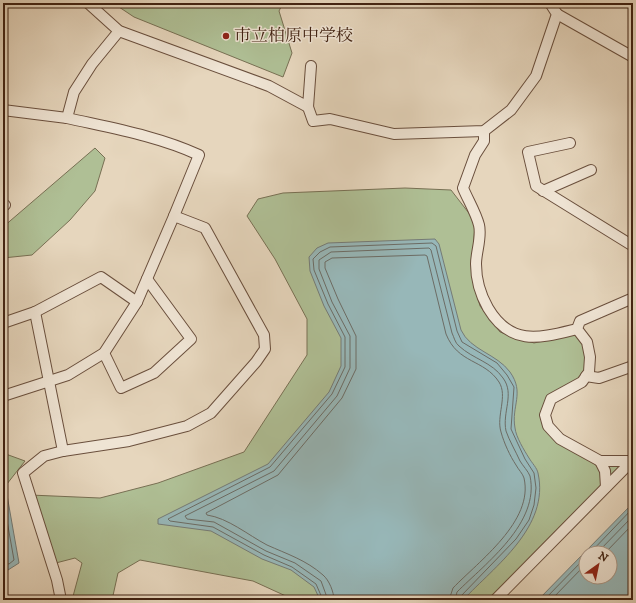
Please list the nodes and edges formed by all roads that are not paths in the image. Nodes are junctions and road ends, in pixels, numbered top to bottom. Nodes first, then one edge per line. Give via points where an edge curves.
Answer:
1 (88, 3) edge
2 (550, 3) edge
3 (557, 14) junction
4 (119, 31) junction
5 (633, 57) edge
6 (311, 66) dead end
7 (308, 107) junction
8 (3, 110) edge
9 (67, 118) junction
10 (484, 131) junction
11 (570, 143) dead end
12 (591, 170) dead end
13 (543, 191) junction
14 (174, 216) junction
15 (633, 246) edge
16 (147, 279) junction
17 (633, 298) edge
18 (137, 302) junction
19 (35, 312) junction
20 (3, 323) edge
21 (577, 329) junction
22 (104, 353) junction
23 (633, 366) edge
24 (586, 376) junction
25 (49, 381) junction
26 (3, 396) edge
27 (63, 450) junction
28 (600, 461) junction
29 (633, 461) edge
30 (606, 487) junction
31 (61, 600) edge
32 (495, 600) edge

1 - 4 street
2 - 3 street
3 - 5 street
3 - 10 street via 536,76 511,110
4 - 7 street via 269,86
4 - 9 street via 92,64 74,92
6 - 7 street
7 - 10 street via 313,121 330,119 394,134
8 - 9 street
9 - 14 street via 143,136 185,148 199,155
10 - 21 street via 484,141 475,155 463,188 479,225 476,264 477,282 482,296 494,318 504,329 515,334 530,338
11 - 13 street via 528,152 536,186
12 - 13 street
13 - 15 street
14 - 16 street
14 - 27 street via 205,228 264,335 265,349 211,414 187,426 129,441
16 - 18 street
16 - 22 street via 191,339 154,373 121,388
17 - 21 street via 580,321
18 - 19 street via 101,277
18 - 22 street
19 - 20 street
19 - 25 street
21 - 24 street via 587,342 590,357 589,372
22 - 25 street via 68,375
23 - 24 street via 599,378
24 - 28 street via 582,382 551,399 545,415 548,426 560,440
25 - 26 street
25 - 27 street
27 - 31 street via 44,456 22,473 57,580
28 - 29 street
28 - 30 street via 605,471
29 - 30 street
30 - 32 street

